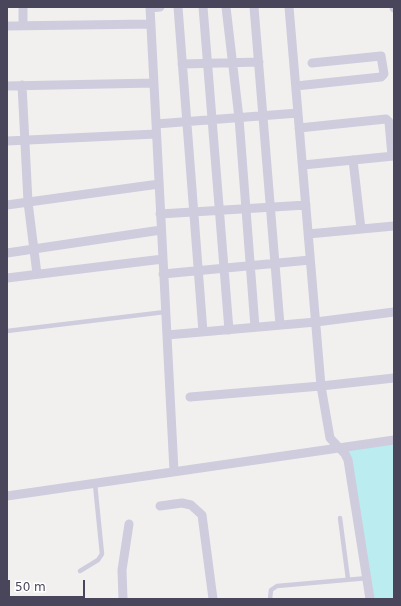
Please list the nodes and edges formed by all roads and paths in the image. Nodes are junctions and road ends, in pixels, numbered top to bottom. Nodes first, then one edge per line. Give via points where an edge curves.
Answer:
1 (23, 7) edge
2 (150, 7) edge
3 (160, 7) edge
4 (178, 7) edge
5 (203, 7) edge
6 (226, 7) edge
7 (254, 7) edge
8 (289, 7) edge
9 (151, 24) junction
10 (7, 26) edge
11 (23, 26) junction
12 (231, 62) junction
13 (259, 62) junction
14 (208, 63) junction
15 (312, 63) dead end
16 (182, 64) junction
17 (154, 83) junction
18 (22, 85) junction
19 (7, 86) edge
20 (296, 86) junction
21 (298, 113) junction
22 (263, 116) junction
23 (239, 118) junction
24 (212, 120) junction
25 (186, 122) junction
26 (156, 124) junction
27 (299, 128) junction
28 (156, 134) junction
29 (24, 140) junction
30 (7, 141) edge
31 (393, 156) edge
32 (353, 160) junction
33 (302, 165) junction
34 (159, 184) junction
35 (28, 202) junction
36 (7, 205) edge
37 (306, 205) junction
38 (271, 207) junction
39 (246, 209) junction
40 (220, 210) junction
41 (194, 212) junction
42 (160, 214) junction
43 (394, 226) edge
44 (361, 229) junction
45 (161, 230) junction
46 (308, 234) junction
47 (33, 249) junction
48 (7, 253) edge
49 (163, 259) junction
50 (310, 260) junction
51 (275, 263) junction
52 (250, 265) junction
53 (224, 268) junction
54 (198, 270) junction
55 (37, 274) junction
56 (164, 274) junction
57 (7, 278) edge
58 (165, 312) junction
59 (394, 312) edge
60 (316, 322) junction
61 (280, 325) junction
62 (255, 327) junction
63 (229, 330) junction
64 (7, 331) edge
65 (203, 332) junction
66 (167, 335) junction
67 (394, 378) edge
68 (321, 386) junction
69 (190, 397) dead end
70 (394, 440) edge
71 (340, 448) junction
72 (174, 471) junction
73 (95, 484) junction
74 (7, 496) edge
75 (160, 506) dead end
76 (340, 518) dead end
77 (129, 524) dead end
78 (80, 571) dead end
79 (368, 578) junction
80 (348, 580) junction
81 (123, 599) edge
82 (213, 599) edge
83 (270, 599) edge
84 (370, 599) edge

1 - 11 street
2 - 3 street
2 - 9 street
4 - 16 street
5 - 14 street
6 - 12 street
7 - 13 street
8 - 20 street
9 - 11 street
9 - 17 street
10 - 11 street
12 - 13 street
12 - 14 street
12 - 23 street
13 - 22 street
14 - 16 street
14 - 24 street
15 - 20 street via 382,56 384,74 381,77
16 - 25 street
17 - 18 street
17 - 26 street
18 - 19 street
18 - 29 street
20 - 21 street
21 - 22 street
21 - 27 street
22 - 23 street
22 - 38 street
23 - 24 street
23 - 39 street
24 - 25 street
24 - 40 street
25 - 26 street
25 - 41 street
26 - 28 street
27 - 31 street via 386,119 389,122
27 - 33 street
28 - 29 street
28 - 34 street
29 - 30 street
29 - 35 street
31 - 32 street
32 - 33 street
32 - 44 street
33 - 37 street
34 - 35 street
34 - 42 street
35 - 36 street
35 - 47 street
37 - 38 street
37 - 46 street
38 - 39 street
38 - 51 street
39 - 40 street
39 - 52 street
40 - 41 street
40 - 53 street
41 - 42 street
41 - 54 street
42 - 45 street
43 - 44 street
44 - 46 street
45 - 47 street
45 - 49 street
46 - 50 street
47 - 48 street
47 - 55 street
49 - 55 street
49 - 56 street
50 - 51 street
50 - 60 street
51 - 52 street
51 - 61 street
52 - 53 street
52 - 62 street
53 - 54 street
53 - 63 street
54 - 56 street
54 - 65 street
55 - 57 street
56 - 58 street
58 - 64 lane
58 - 66 street
59 - 60 street
60 - 61 street
60 - 68 street
61 - 62 street
62 - 63 street
63 - 65 street
65 - 66 street
66 - 72 street
67 - 68 street
68 - 69 street
68 - 71 street via 330,438
70 - 71 street
71 - 72 street
71 - 79 street via 348,460
72 - 73 street
73 - 74 street
73 - 78 lane via 102,554 98,560
75 - 82 street via 191,504 202,515
76 - 80 lane
77 - 81 street via 122,570
79 - 80 lane
79 - 84 street
80 - 83 lane via 277,586 271,590

